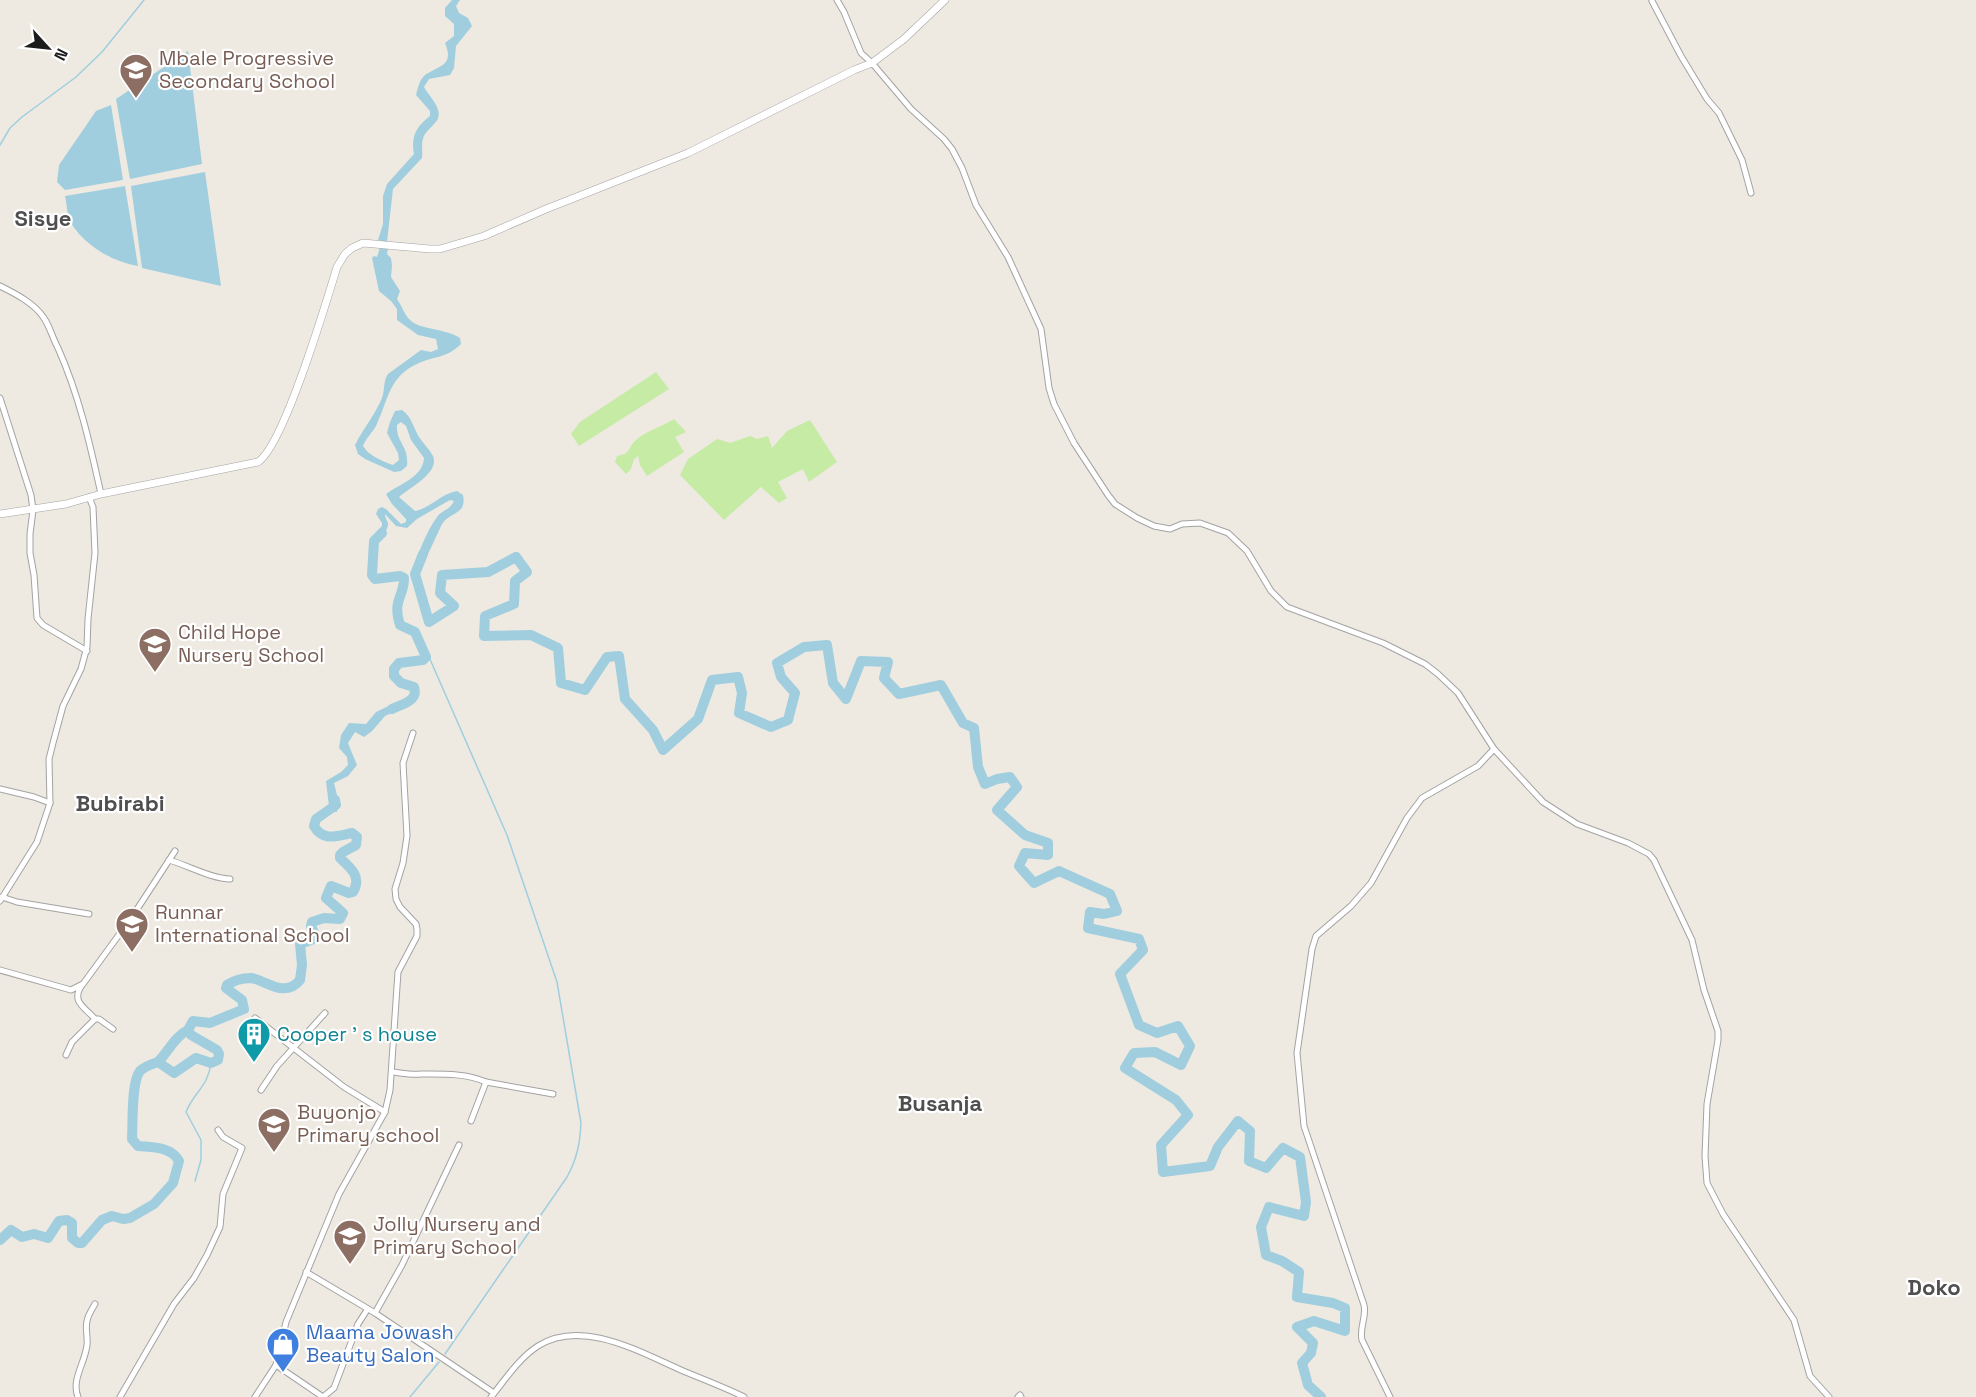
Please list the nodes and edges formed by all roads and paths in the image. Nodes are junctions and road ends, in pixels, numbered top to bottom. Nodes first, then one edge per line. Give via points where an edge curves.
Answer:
1 (837, 0) edge
2 (945, 0) edge
3 (1653, 0) edge
4 (872, 63) junction
5 (1751, 193) dead end
6 (0, 286) edge
7 (0, 398) edge
8 (101, 494) junction
9 (89, 497) junction
10 (33, 510) junction
11 (0, 514) edge
12 (87, 651) junction
13 (412, 733) dead end
14 (1494, 749) junction
15 (0, 789) edge
16 (50, 803) junction
17 (175, 850) dead end
18 (168, 860) junction
19 (230, 879) dead end
20 (1, 899) edge
21 (89, 914) dead end
22 (0, 970) edge
23 (83, 984) junction
24 (325, 1013) dead end
25 (255, 1018) dead end
26 (95, 1019) junction
27 (113, 1029) dead end
28 (294, 1047) junction
29 (66, 1055) dead end
30 (392, 1072) junction
31 (486, 1083) junction
32 (261, 1090) dead end
33 (553, 1094) dead end
34 (385, 1112) junction
35 (471, 1121) dead end
36 (218, 1130) dead end
37 (459, 1145) dead end
38 (306, 1272) junction
39 (95, 1304) dead end
40 (367, 1310) junction
41 (375, 1313) junction
42 (276, 1365) junction
43 (493, 1395) edge
44 (732, 1395) edge
45 (78, 1397) edge
46 (120, 1397) edge
47 (255, 1397) edge
48 (323, 1397) edge
49 (744, 1397) edge
50 (1390, 1397) edge
51 (1829, 1397) edge

1 - 4 street via 861,53
2 - 4 street
3 - 5 street via 1681,56 1719,113 1743,160
4 - 8 street via 688,153 484,236 440,249 380,243 352,248 337,267 298,386 264,458
4 - 14 street via 952,149 976,205 1008,257 1041,329 1053,404 1115,504 1154,526 1170,529 1200,523 1228,533 1287,607 1383,643 1438,674 1458,693
6 - 8 street via 30,303 44,318 77,396
7 - 10 street
8 - 9 street
9 - 10 street
9 - 12 street via 95,554
10 - 11 street
10 - 12 street via 30,553 37,618
12 - 16 street via 63,706 53,743
13 - 30 street via 404,763 407,836 395,889 400,907 416,924 417,936 398,972
14 - 50 street via 1478,766 1422,798 1371,883 1316,936 1312,949 1297,1053 1304,1126 1364,1305 1362,1340
14 - 51 street via 1556,812 1638,847 1654,860 1692,940 1718,1031 1707,1104 1707,1183 1723,1214 1794,1320 1810,1376
15 - 16 street
16 - 20 street via 37,842
17 - 18 street
18 - 19 street
18 - 23 street
20 - 21 street
22 - 23 street via 71,990
23 - 26 street via 78,998 83,1009
24 - 28 street
25 - 28 street
26 - 27 street
26 - 29 street via 72,1042
28 - 32 street
28 - 34 street via 344,1087
30 - 31 street via 452,1074
30 - 34 street
31 - 33 street
31 - 35 street
34 - 38 street via 339,1194
36 - 46 street via 242,1148 222,1194 220,1227 194,1278 174,1304
37 - 41 street
38 - 40 street
38 - 42 street via 286,1322
39 - 45 street via 86,1325 87,1348 75,1389
40 - 41 street
40 - 48 street via 334,1388
41 - 43 street
42 - 47 street
42 - 48 street
43 - 44 street via 537,1346 576,1335 620,1342
44 - 49 street

